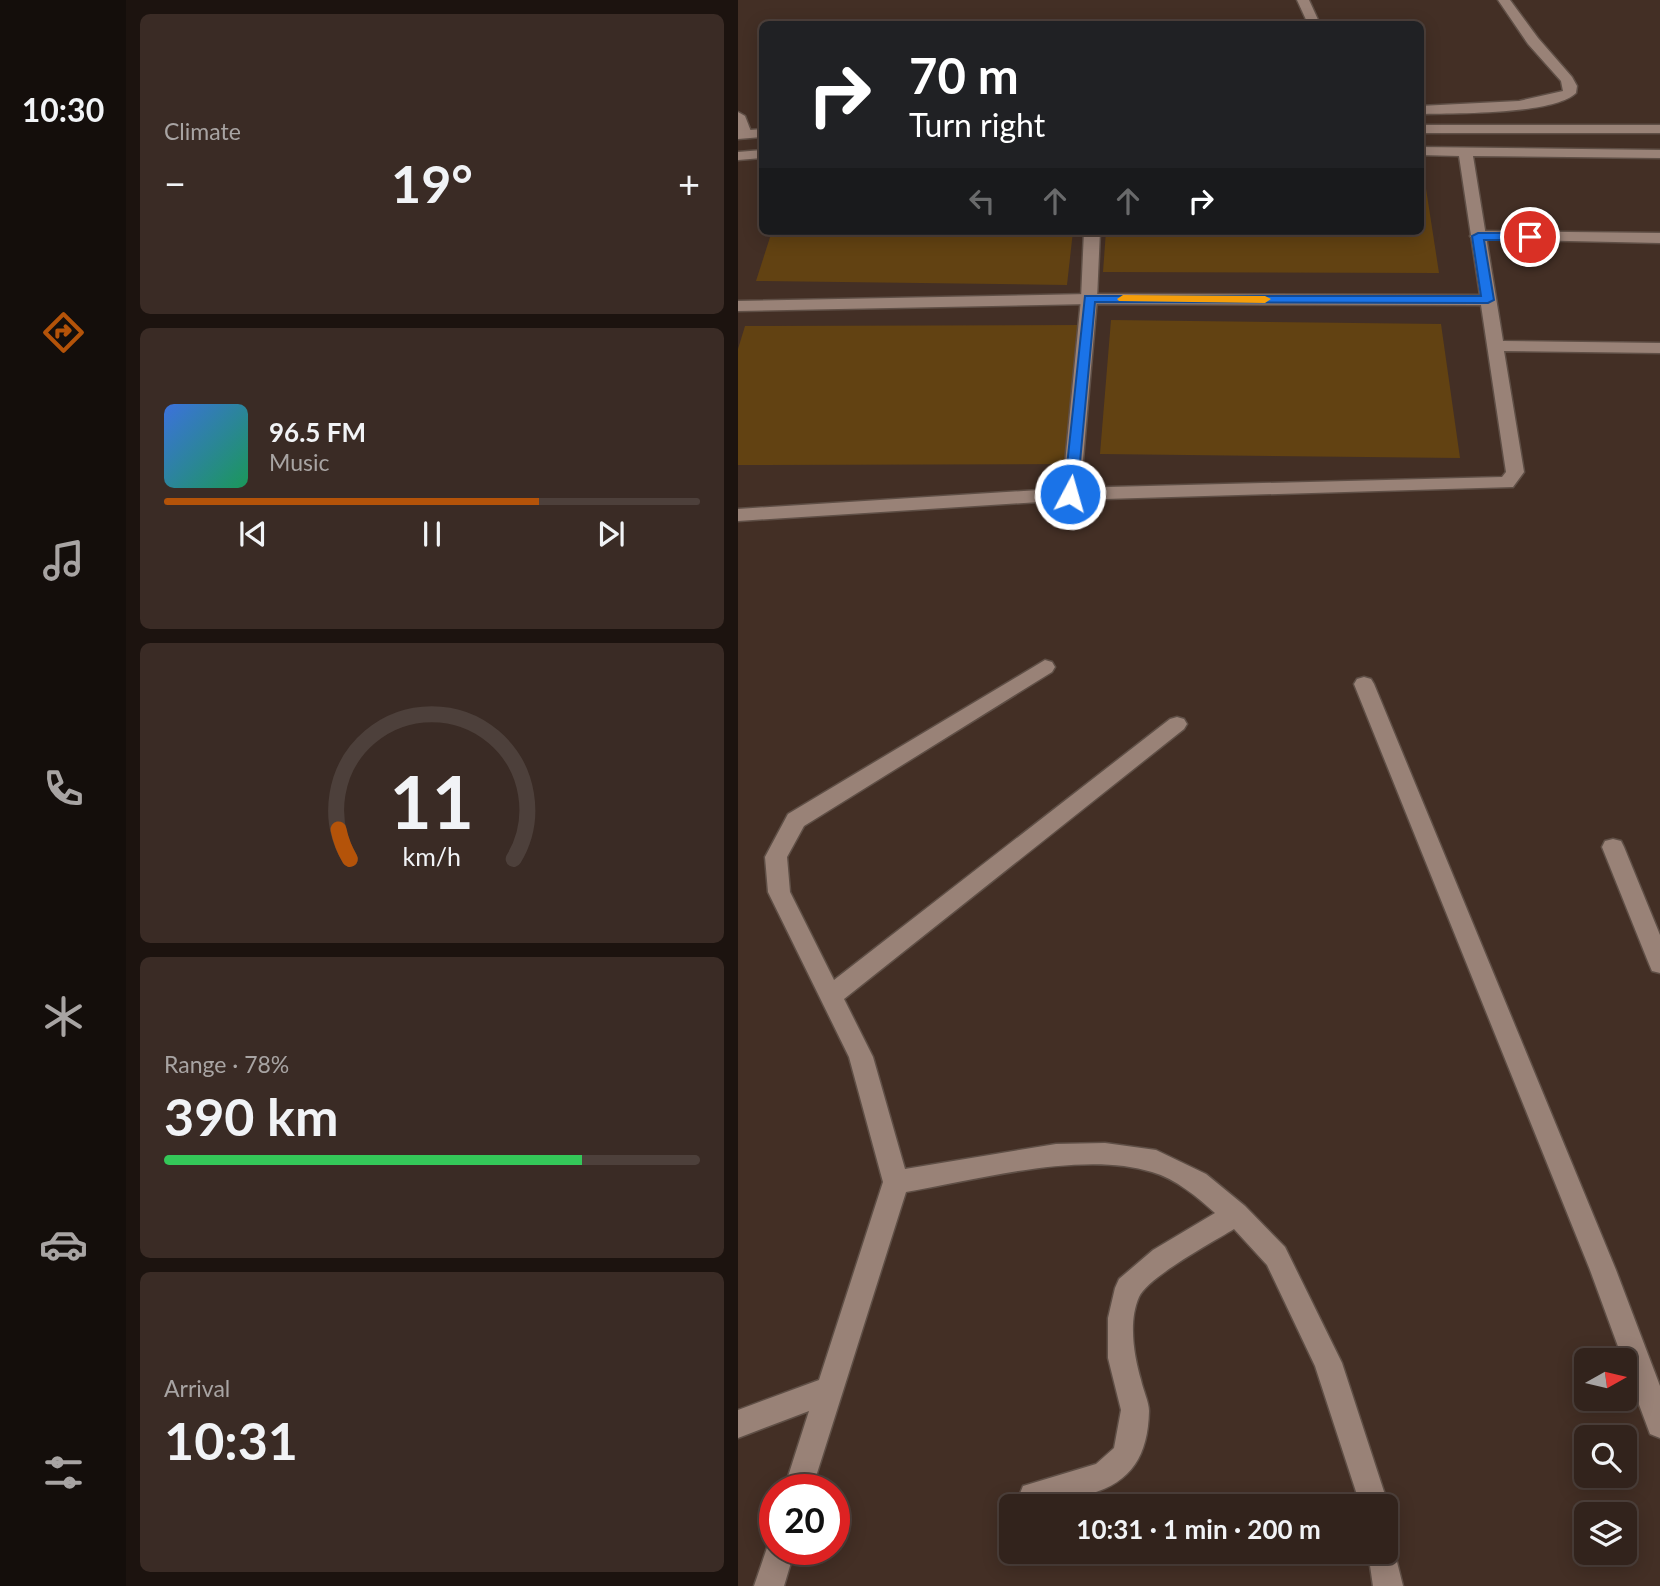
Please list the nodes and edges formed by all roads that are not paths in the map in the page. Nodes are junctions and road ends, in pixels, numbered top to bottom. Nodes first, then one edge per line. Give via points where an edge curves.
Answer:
1 (1303, 0) edge
2 (1504, 0) edge
3 (1313, 21) edge
4 (1424, 110) edge
5 (738, 116) edge
6 (1424, 129) edge
7 (1660, 129) edge
8 (742, 135) edge
9 (1424, 151) edge
10 (1465, 151) junction
11 (759, 154) edge
12 (1660, 154) edge
13 (738, 156) edge
14 (1093, 235) edge
15 (1478, 236) junction
16 (1660, 238) edge
17 (1089, 299) junction
18 (1488, 300) junction
19 (738, 306) edge
20 (1493, 346) junction
21 (1660, 348) edge
22 (1070, 494) junction
23 (738, 514) edge
24 (1045, 667) dead end
25 (1364, 684) dead end
26 (1177, 724) dead end
27 (1613, 847) dead end
28 (1660, 964) edge
29 (830, 996) junction
30 (896, 1182) junction
31 (1237, 1214) junction
32 (828, 1390) junction
33 (738, 1424) edge
34 (1660, 1424) edge
35 (803, 1474) edge
36 (1040, 1494) edge
37 (1371, 1494) edge
38 (1384, 1564) edge
39 (775, 1565) edge
40 (769, 1586) edge
41 (1388, 1586) edge

1 - 3 street
2 - 4 street via 1567,80 1569,93 1486,107
5 - 8 street
6 - 7 street
9 - 10 street
10 - 12 street
10 - 15 street
11 - 13 street
14 - 17 street
15 - 16 street
15 - 18 street
17 - 18 street
17 - 19 street
17 - 22 street
18 - 20 street
20 - 21 street
20 - 22 street via 1515,472 1507,484
22 - 23 street
24 - 29 street via 796,820 776,857 779,892
25 - 34 street via 1598,1258
26 - 29 street
27 - 28 street
29 - 30 street via 861,1056
30 - 31 street via 1056,1155 1105,1154 1156,1161 1197,1182
30 - 32 street
31 - 36 street via 1162,1259 1128,1288 1121,1318 1121,1358 1135,1410 1127,1456 1104,1476
31 - 37 street via 1276,1256 1322,1352
32 - 33 street
32 - 35 street
38 - 41 street
39 - 40 street

